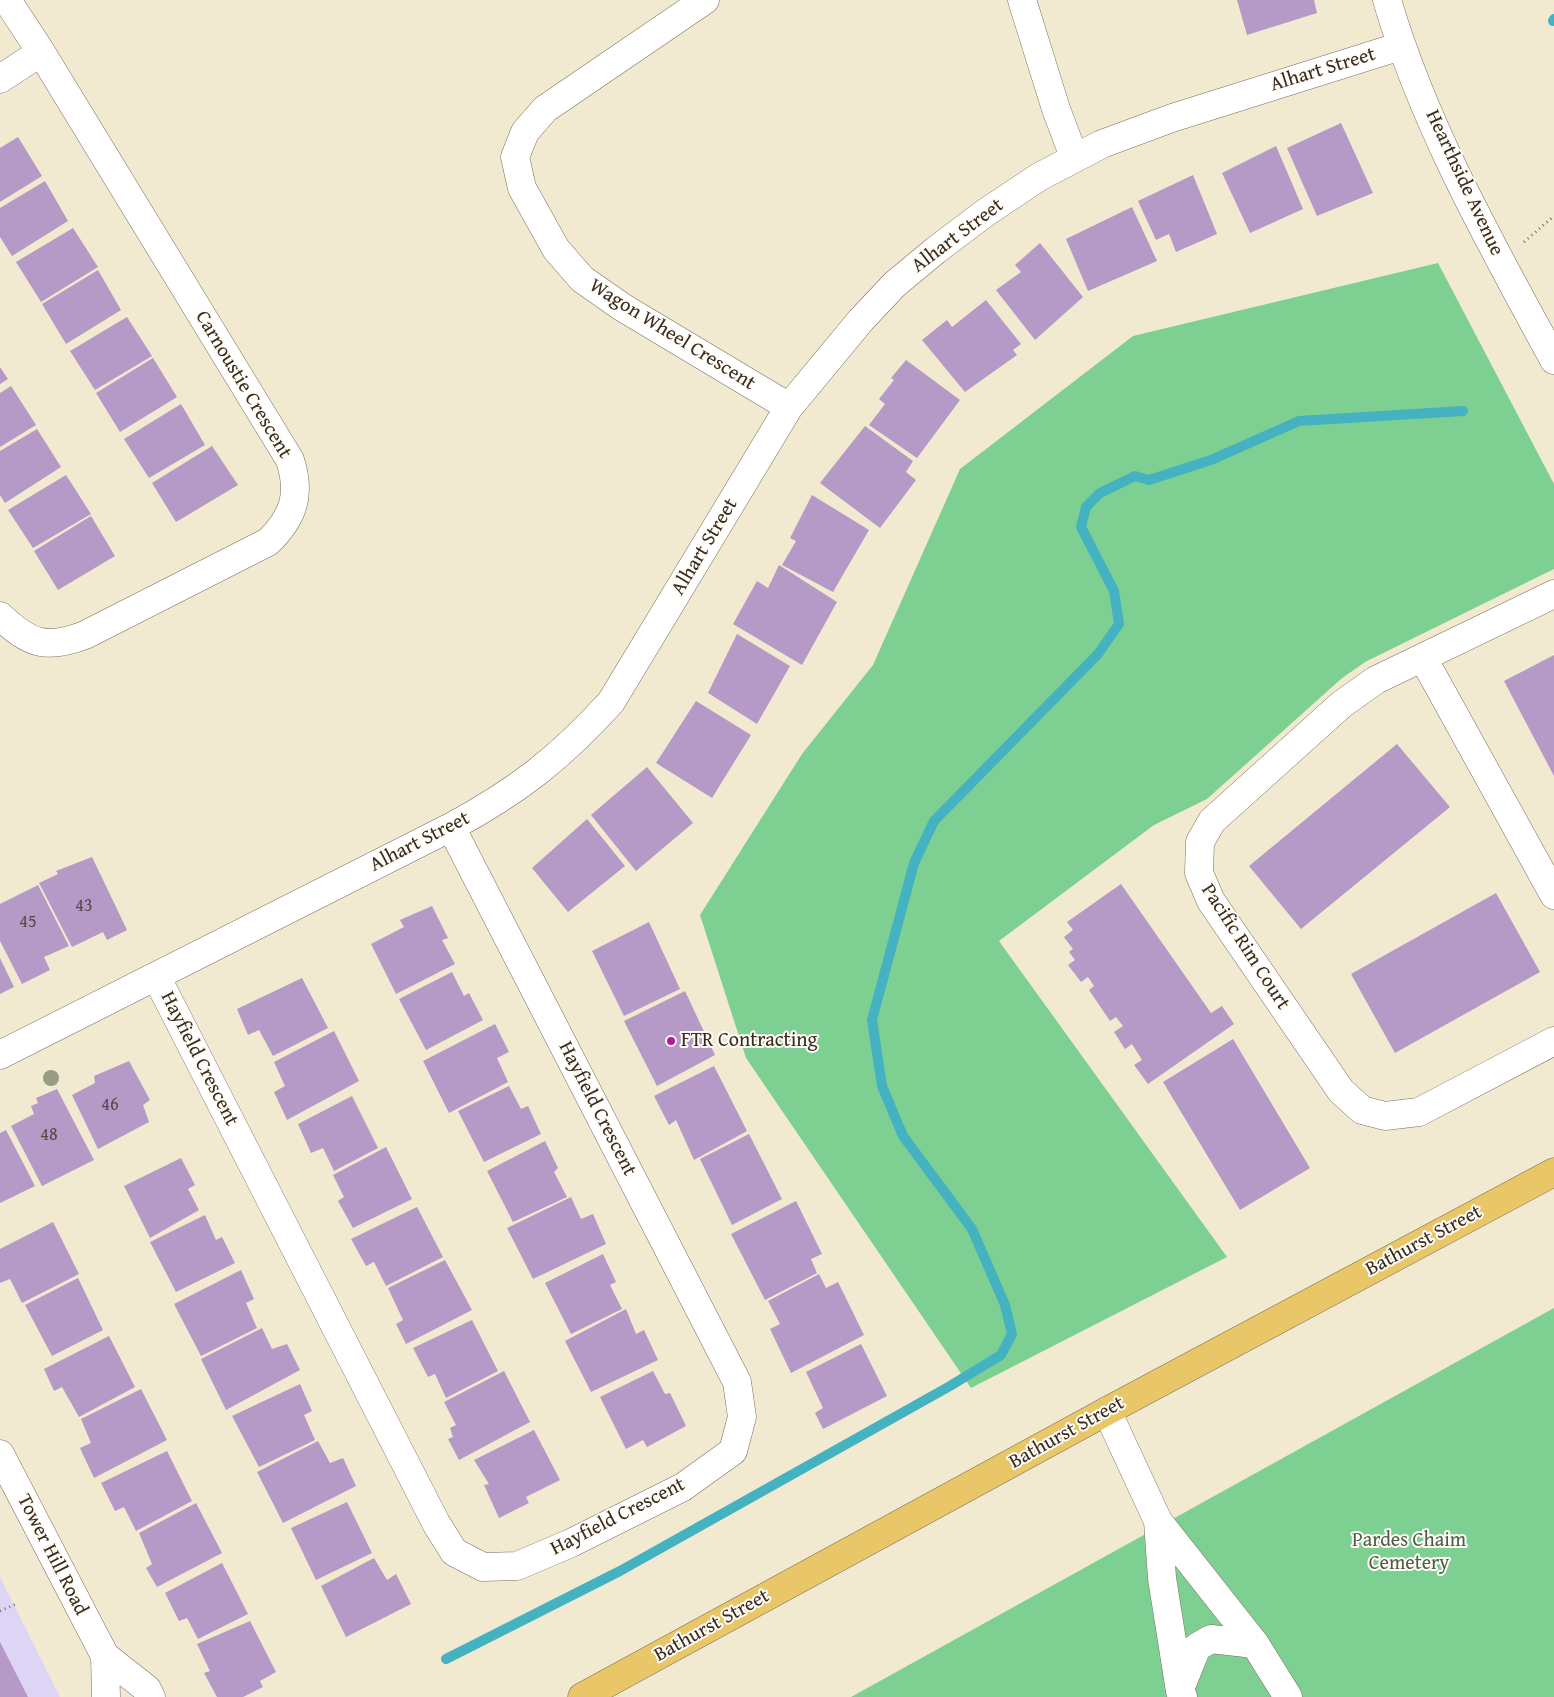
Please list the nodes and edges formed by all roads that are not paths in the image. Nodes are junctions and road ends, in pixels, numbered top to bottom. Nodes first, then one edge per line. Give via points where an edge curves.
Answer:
1 (7, 0) edge
2 (705, 0) edge
3 (1022, 0) edge
4 (1386, 0) edge
5 (1401, 46) junction
6 (41, 52) junction
7 (0, 78) edge
8 (1074, 157) junction
9 (1554, 360) edge
10 (789, 407) junction
11 (1554, 594) edge
12 (0, 616) edge
13 (1423, 658) junction
14 (451, 827) junction
15 (1554, 895) edge
16 (156, 976) junction
17 (1554, 1041) edge
18 (0, 1055) edge
19 (1554, 1172) edge
20 (1107, 1411) junction
21 (0, 1454) edge
22 (1158, 1521) junction
23 (1255, 1644) junction
24 (105, 1656) junction
25 (1181, 1694) edge
26 (106, 1697) edge
27 (150, 1697) edge
28 (582, 1697) edge
29 (1288, 1697) edge

1 - 6 street, Carnoustie Crescent
2 - 10 street, Wagon Wheel Crescent via 545,109 525,132 515,158 522,188 536,216 556,249 582,279 622,307
3 - 8 street
4 - 5 street, Hearthside Avenue
5 - 8 street, Alhart Street via 1172,118
5 - 9 street, Hearthside Avenue via 1460,181
6 - 7 street
6 - 12 street, Carnoustie Crescent via 290,460 296,479 295,499 282,529 268,542 64,643 35,640 20,634
8 - 10 street, Alhart Street via 1039,176 985,213 895,284
10 - 14 street, Alhart Street via 611,702 538,774 495,804
11 - 13 street, Pacific Rim Court
13 - 15 street
13 - 17 street, Pacific Rim Court via 1376,680 1342,704 1212,821 1200,842 1198,873 1211,901 1341,1091 1362,1110 1385,1116 1419,1112
14 - 16 street, Alhart Street
14 - 16 street, Hayfield Crescent via 737,1382 742,1418 732,1451 683,1487 518,1566 483,1568 454,1552 436,1524
16 - 18 street, Alhart Street
19 - 20 main road, Bathurst Street
20 - 22 street
20 - 28 main road, Bathurst Street
21 - 24 street, Tower Hill Road
22 - 23 street
22 - 25 street via 1162,1578
23 - 25 street via 1211,1639 1196,1647
23 - 29 street
24 - 26 street, Tower Hill Road
24 - 27 street, Tower Hill Road via 147,1689

